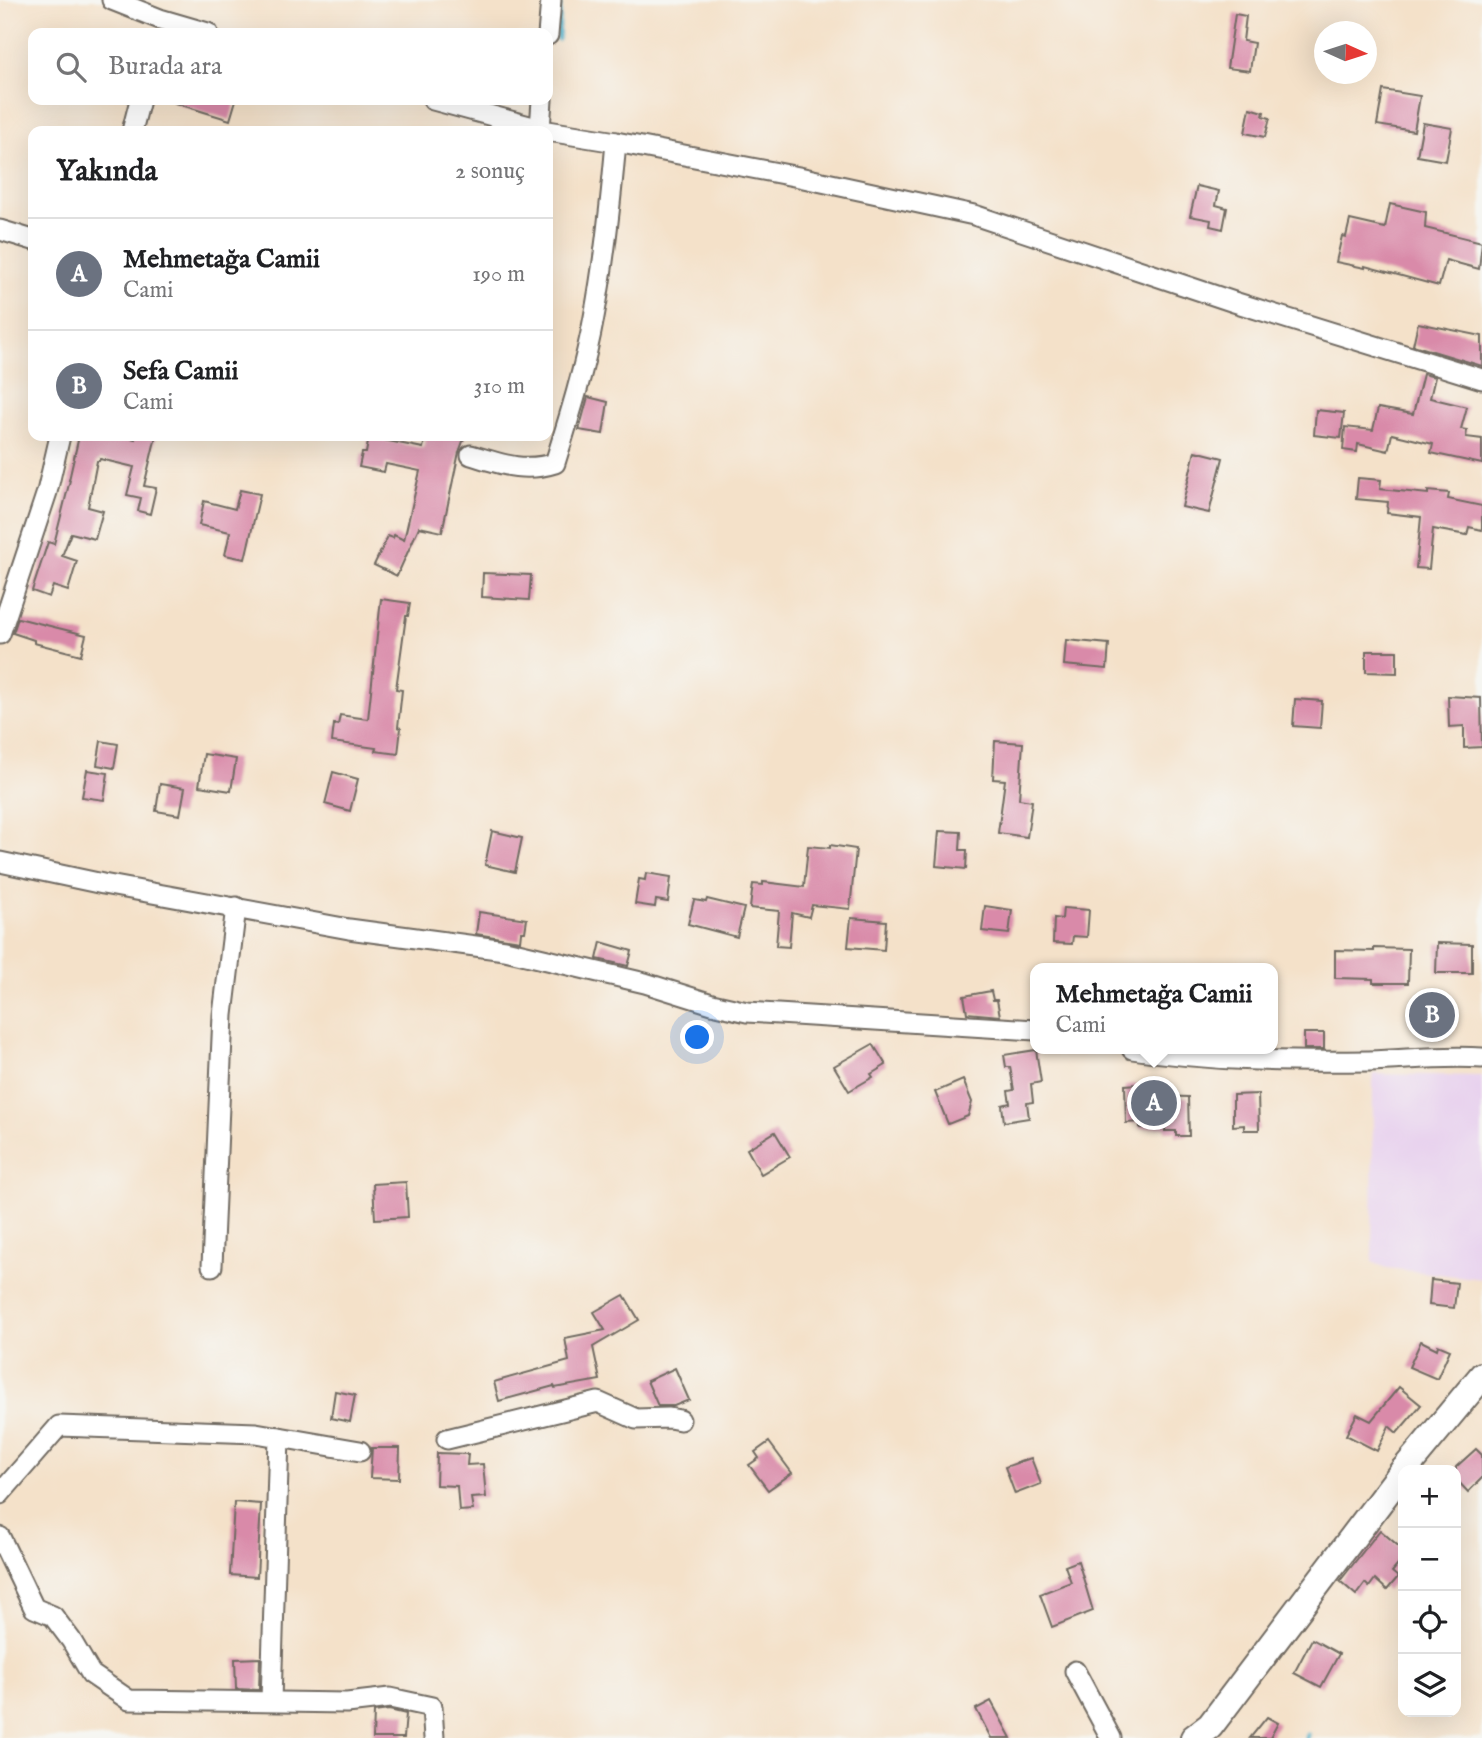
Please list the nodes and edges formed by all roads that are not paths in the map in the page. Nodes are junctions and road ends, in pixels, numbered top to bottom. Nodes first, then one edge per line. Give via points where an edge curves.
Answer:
1 (112, 0) edge
2 (551, 0) edge
3 (159, 26) edge
4 (549, 28) edge
5 (139, 105) edge
6 (451, 105) edge
7 (542, 105) edge
8 (133, 126) edge
9 (529, 126) edge
10 (540, 126) edge
11 (553, 131) edge
12 (616, 142) junction
13 (0, 230) edge
14 (28, 238) edge
15 (1482, 379) edge
16 (59, 441) edge
17 (471, 455) dead end
18 (0, 634) edge
19 (0, 862) edge
20 (236, 907) junction
21 (1030, 1030) edge
22 (1189, 1054) edge
23 (1482, 1058) edge
24 (212, 1266) dead end
25 (1482, 1376) edge
26 (680, 1420) dead end
27 (279, 1437) junction
28 (447, 1439) dead end
29 (359, 1451) dead end
30 (1409, 1465) edge
31 (1398, 1479) edge
32 (0, 1494) edge
33 (0, 1537) edge
34 (1075, 1671) dead end
35 (271, 1701) junction
36 (434, 1738) edge
37 (1111, 1738) edge
38 (1194, 1738) edge

1 - 3 street
2 - 4 street
5 - 8 street
6 - 9 street
7 - 10 street
11 - 12 street
12 - 15 street via 974,215
12 - 17 street via 594,318 555,463 537,468
13 - 14 street
16 - 18 street via 47,492
19 - 20 street
20 - 21 street via 378,934 505,950 747,1012
20 - 24 street via 223,1015
22 - 23 street via 1279,1062 1454,1055
25 - 30 street
26 - 28 street via 636,1419 598,1402
27 - 29 street
27 - 32 street via 59,1426
27 - 35 street
31 - 38 street via 1210,1726
33 - 35 street via 34,1608 53,1616 91,1674 129,1700
34 - 37 street
35 - 36 street via 347,1703 390,1698 432,1707

